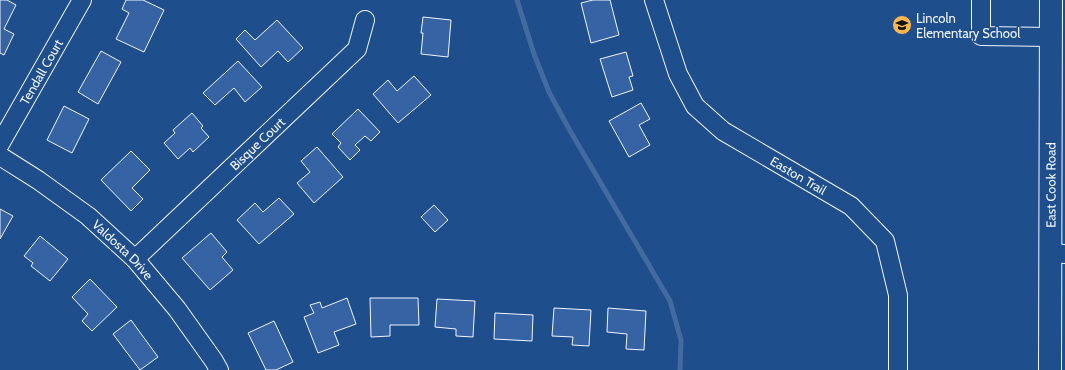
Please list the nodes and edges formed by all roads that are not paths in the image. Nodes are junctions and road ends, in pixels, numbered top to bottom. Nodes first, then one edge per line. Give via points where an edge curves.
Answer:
1 (82, 0) edge
2 (654, 0) edge
3 (981, 0) edge
4 (1051, 0) edge
5 (364, 20) dead end
6 (1051, 37) junction
7 (0, 144) edge
8 (0, 156) edge
9 (1058, 201) edge
10 (1058, 253) edge
11 (135, 259) junction
12 (219, 370) edge
13 (898, 370) edge
14 (1050, 370) edge

1 - 7 street, Tendall Court
2 - 13 street, Easton Trail via 678,74 695,106 723,131 851,206 885,241 898,295
3 - 6 street via 981,36
4 - 6 main road, East Cook Road
5 - 11 street, Bisque Court via 357,49
6 - 9 main road, East Cook Road
8 - 11 street, Valdosta Drive via 88,216
9 - 10 main road, East Cook Road
10 - 14 main road, East Cook Road
11 - 12 street, Valdosta Drive via 178,309

